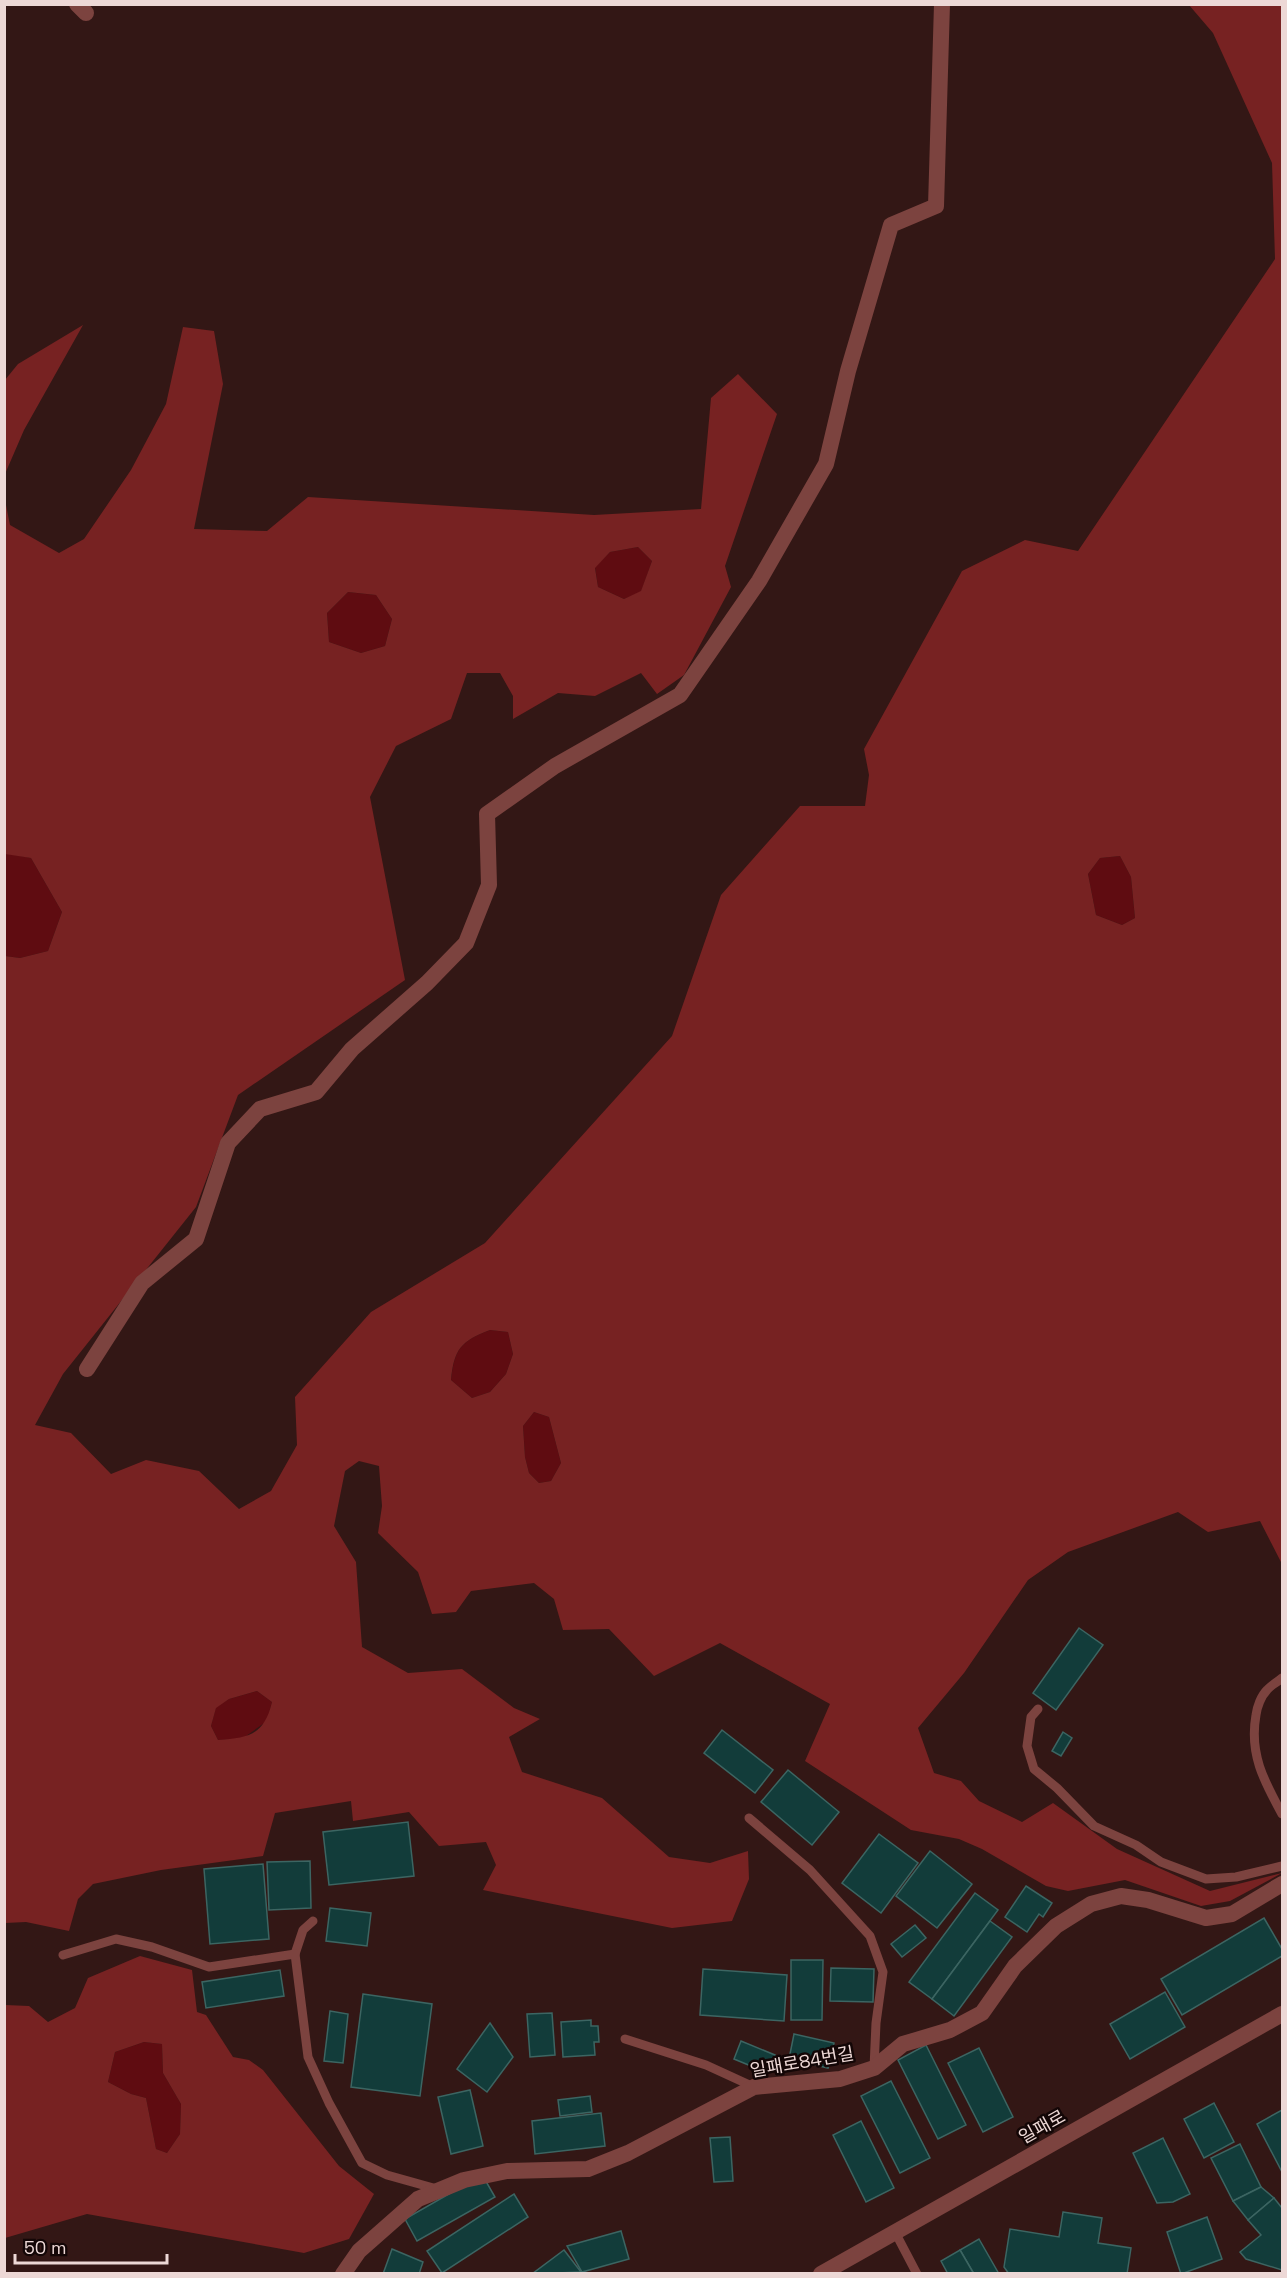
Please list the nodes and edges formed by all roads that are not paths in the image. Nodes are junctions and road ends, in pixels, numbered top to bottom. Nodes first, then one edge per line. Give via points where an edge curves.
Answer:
1 (942, 4) edge
2 (87, 1369) dead end
3 (1282, 1678) edge
4 (1038, 1709) dead end
5 (1282, 1814) edge
6 (748, 1818) dead end
7 (1282, 1866) edge
8 (1282, 1884) edge
9 (313, 1921) dead end
10 (295, 1954) junction
11 (63, 1955) dead end
12 (1282, 2014) edge
13 (625, 2038) dead end
14 (874, 2068) junction
15 (754, 2087) junction
16 (439, 2190) junction
17 (895, 2232) junction
18 (343, 2274) edge
19 (820, 2274) edge
20 (917, 2274) edge

1 - 2 street via 936,206 891,225 848,371 826,464 759,580 680,695 555,766 487,814 489,885 466,943 352,1049 316,1092 260,1109 228,1143 196,1239 142,1283
3 - 5 lane via 1266,1690 1257,1708 1254,1754
4 - 7 lane via 1031,1717 1027,1746 1034,1769 1094,1827 1206,1880
6 - 14 lane via 810,1870 870,1935 883,1972
8 - 14 street, 일패로84번길 via 1232,1914 1206,1918 1121,1896 1092,1904 1056,1926 1015,1966 982,2013 950,2030 903,2044
9 - 10 lane via 303,1930
10 - 11 lane via 209,1967 116,1939
10 - 16 lane via 308,2057 362,2163 387,2175
12 - 17 street, 일패로
13 - 15 lane via 706,2065
14 - 15 street, 일패로84번길 via 840,2079
15 - 16 street, 일패로84번길 via 628,2153 588,2169 507,2171
16 - 18 street, 일패로84번길 via 418,2199 359,2251
17 - 19 street, 일패로
17 - 20 lane

